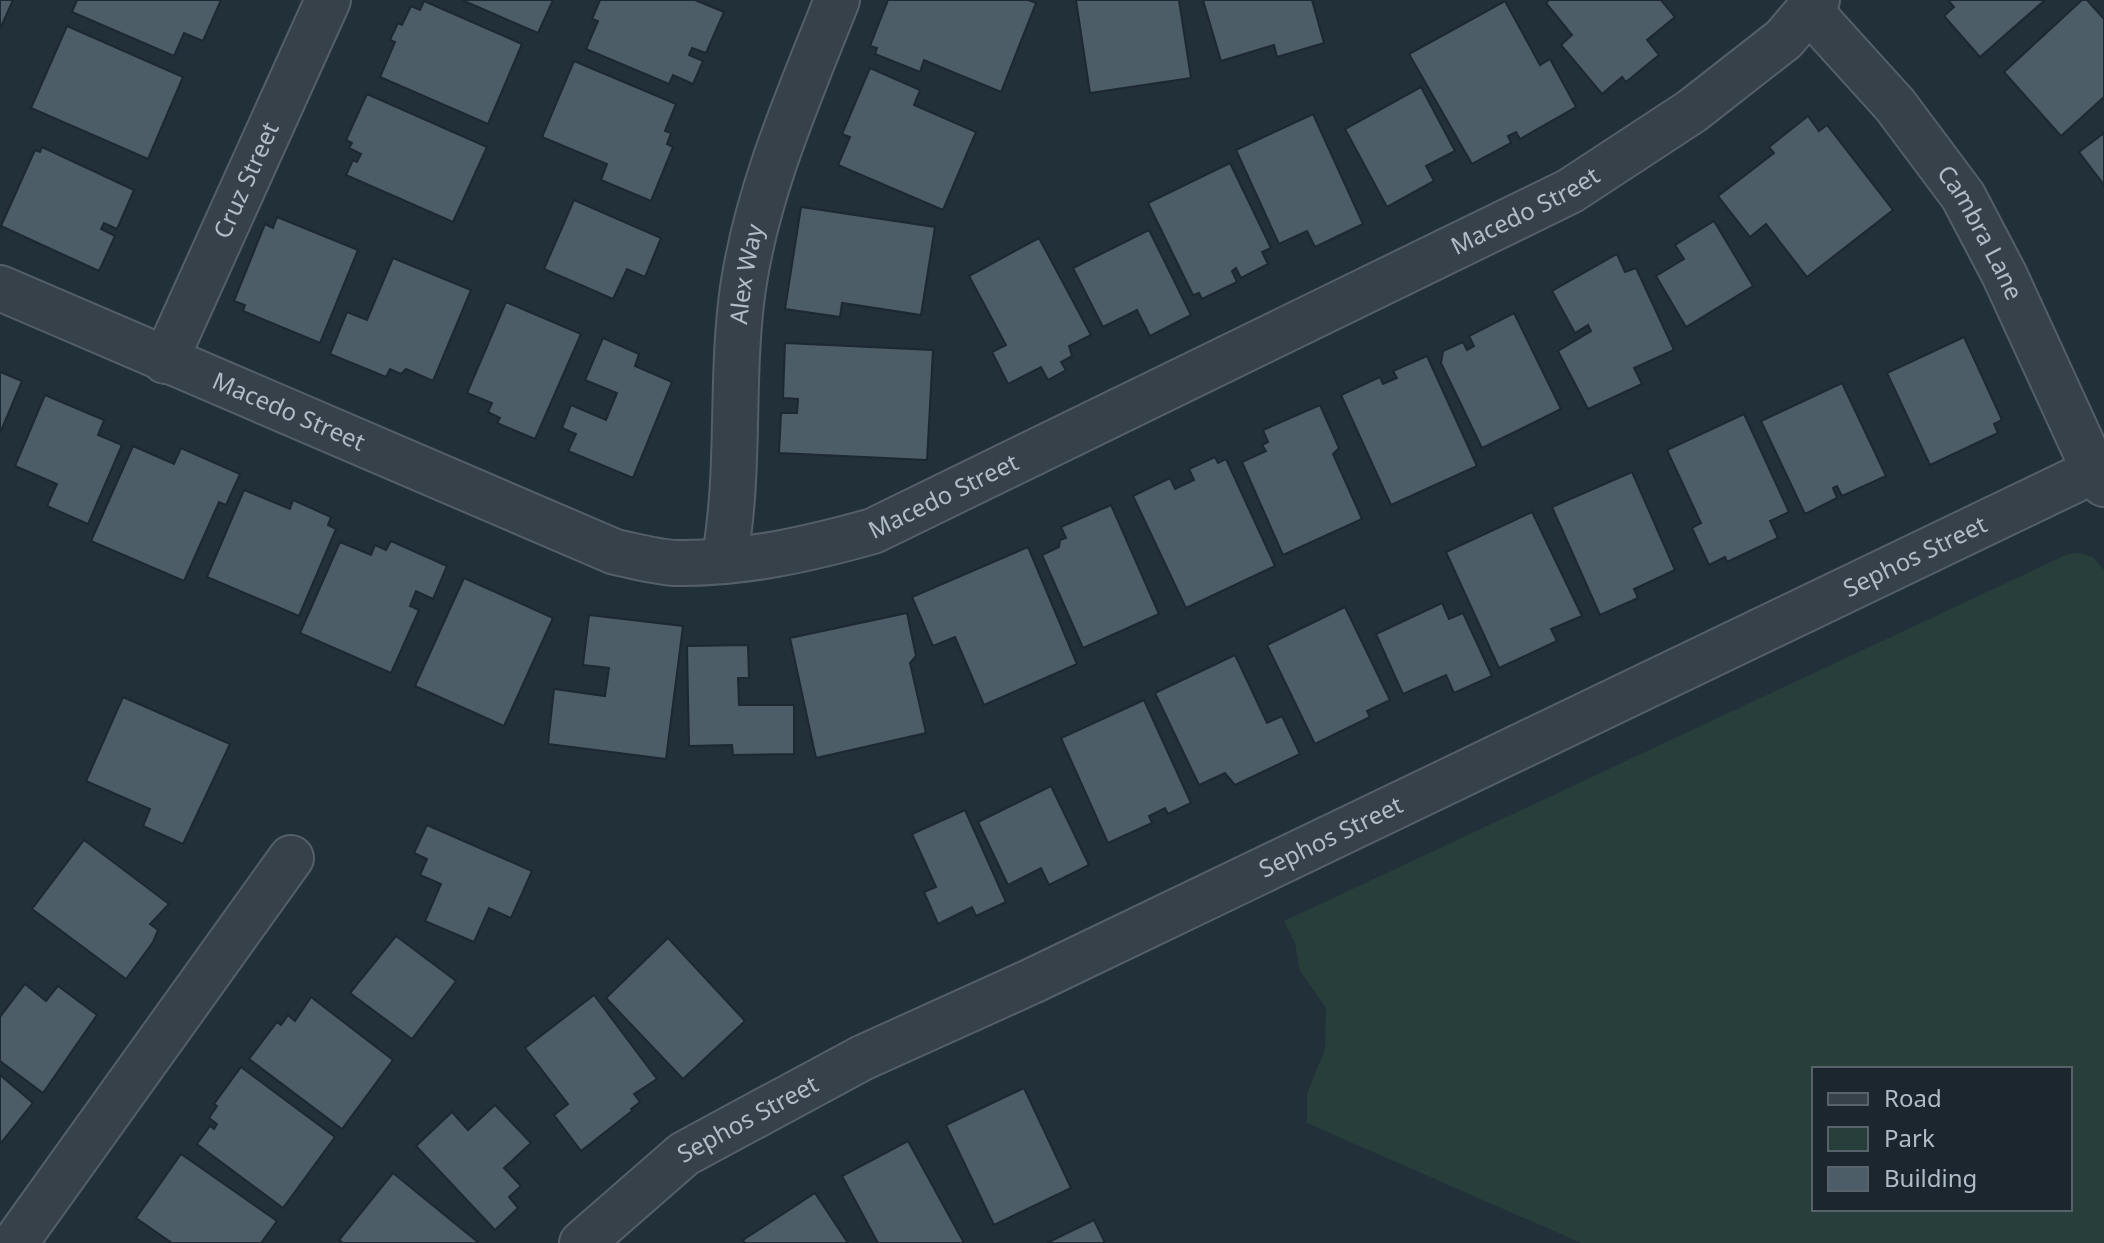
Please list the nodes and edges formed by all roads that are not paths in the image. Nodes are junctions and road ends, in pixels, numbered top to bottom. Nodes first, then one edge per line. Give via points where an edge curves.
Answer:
1 (328, 0) edge
2 (837, 0) edge
3 (1813, 5) edge
4 (0, 288) edge
5 (165, 361) junction
6 (2101, 473) edge
7 (724, 561) junction
8 (291, 858) dead end
9 (15, 1243) edge
10 (582, 1243) edge

1 - 5 street, Cruz Street
2 - 7 street, Alex Way via 776,153 743,289 732,519
3 - 6 street, Cambra Lane via 1963,196
3 - 7 street, Macedo Street via 1784,39 1692,111 1570,191 873,531 810,548
4 - 5 street, Macedo Street
5 - 7 street, Macedo Street via 615,552 673,563
6 - 10 street, Sephos Street via 862,1058 684,1154
8 - 9 street

